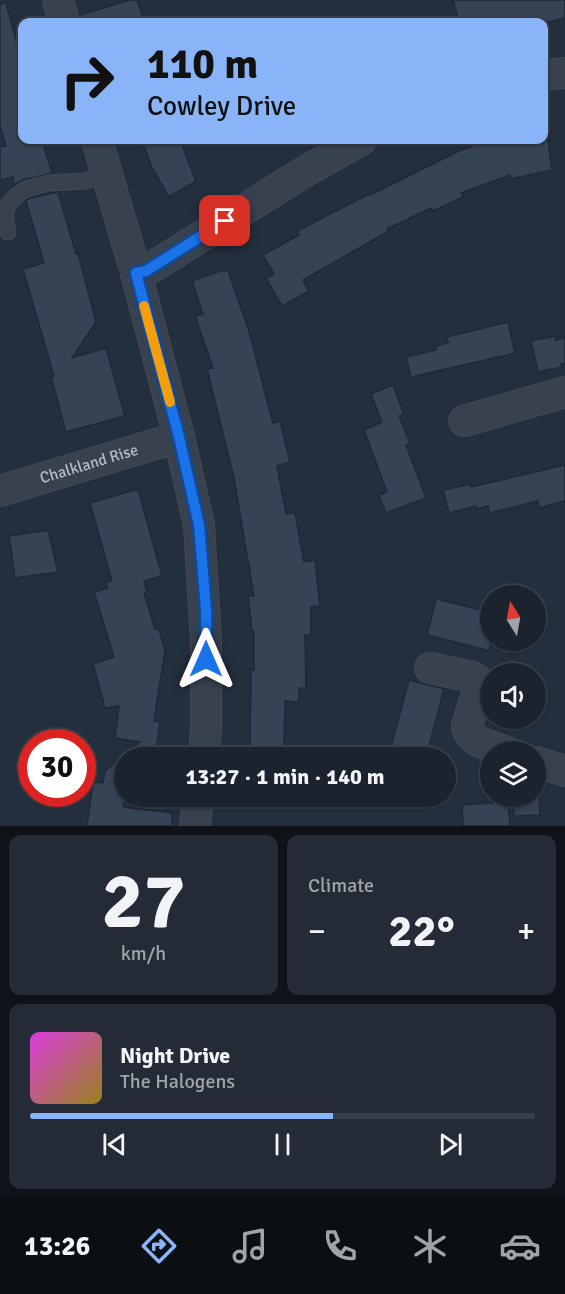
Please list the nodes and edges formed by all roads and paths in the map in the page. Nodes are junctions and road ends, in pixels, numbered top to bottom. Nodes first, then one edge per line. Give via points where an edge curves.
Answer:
1 (58, 0) edge
2 (63, 18) edge
3 (565, 73) edge
4 (548, 75) edge
5 (98, 144) edge
6 (354, 144) edge
7 (107, 176) junction
8 (8, 232) dead end
9 (136, 273) junction
10 (565, 392) edge
11 (464, 421) dead end
12 (179, 437) junction
13 (0, 491) edge
14 (430, 668) dead end
15 (480, 741) edge
16 (204, 747) edge
17 (546, 765) edge
18 (565, 771) edge
19 (197, 807) edge
20 (195, 826) edge

1 - 2 street
3 - 4 street
5 - 7 street
6 - 9 street via 146,271
7 - 8 lane via 26,189 9,204 5,214
7 - 9 street
9 - 12 street
10 - 11 street
12 - 13 street, Chalkland Rise
12 - 16 street via 202,554 207,641
14 - 15 street via 477,680 468,730
17 - 18 street
19 - 20 street

